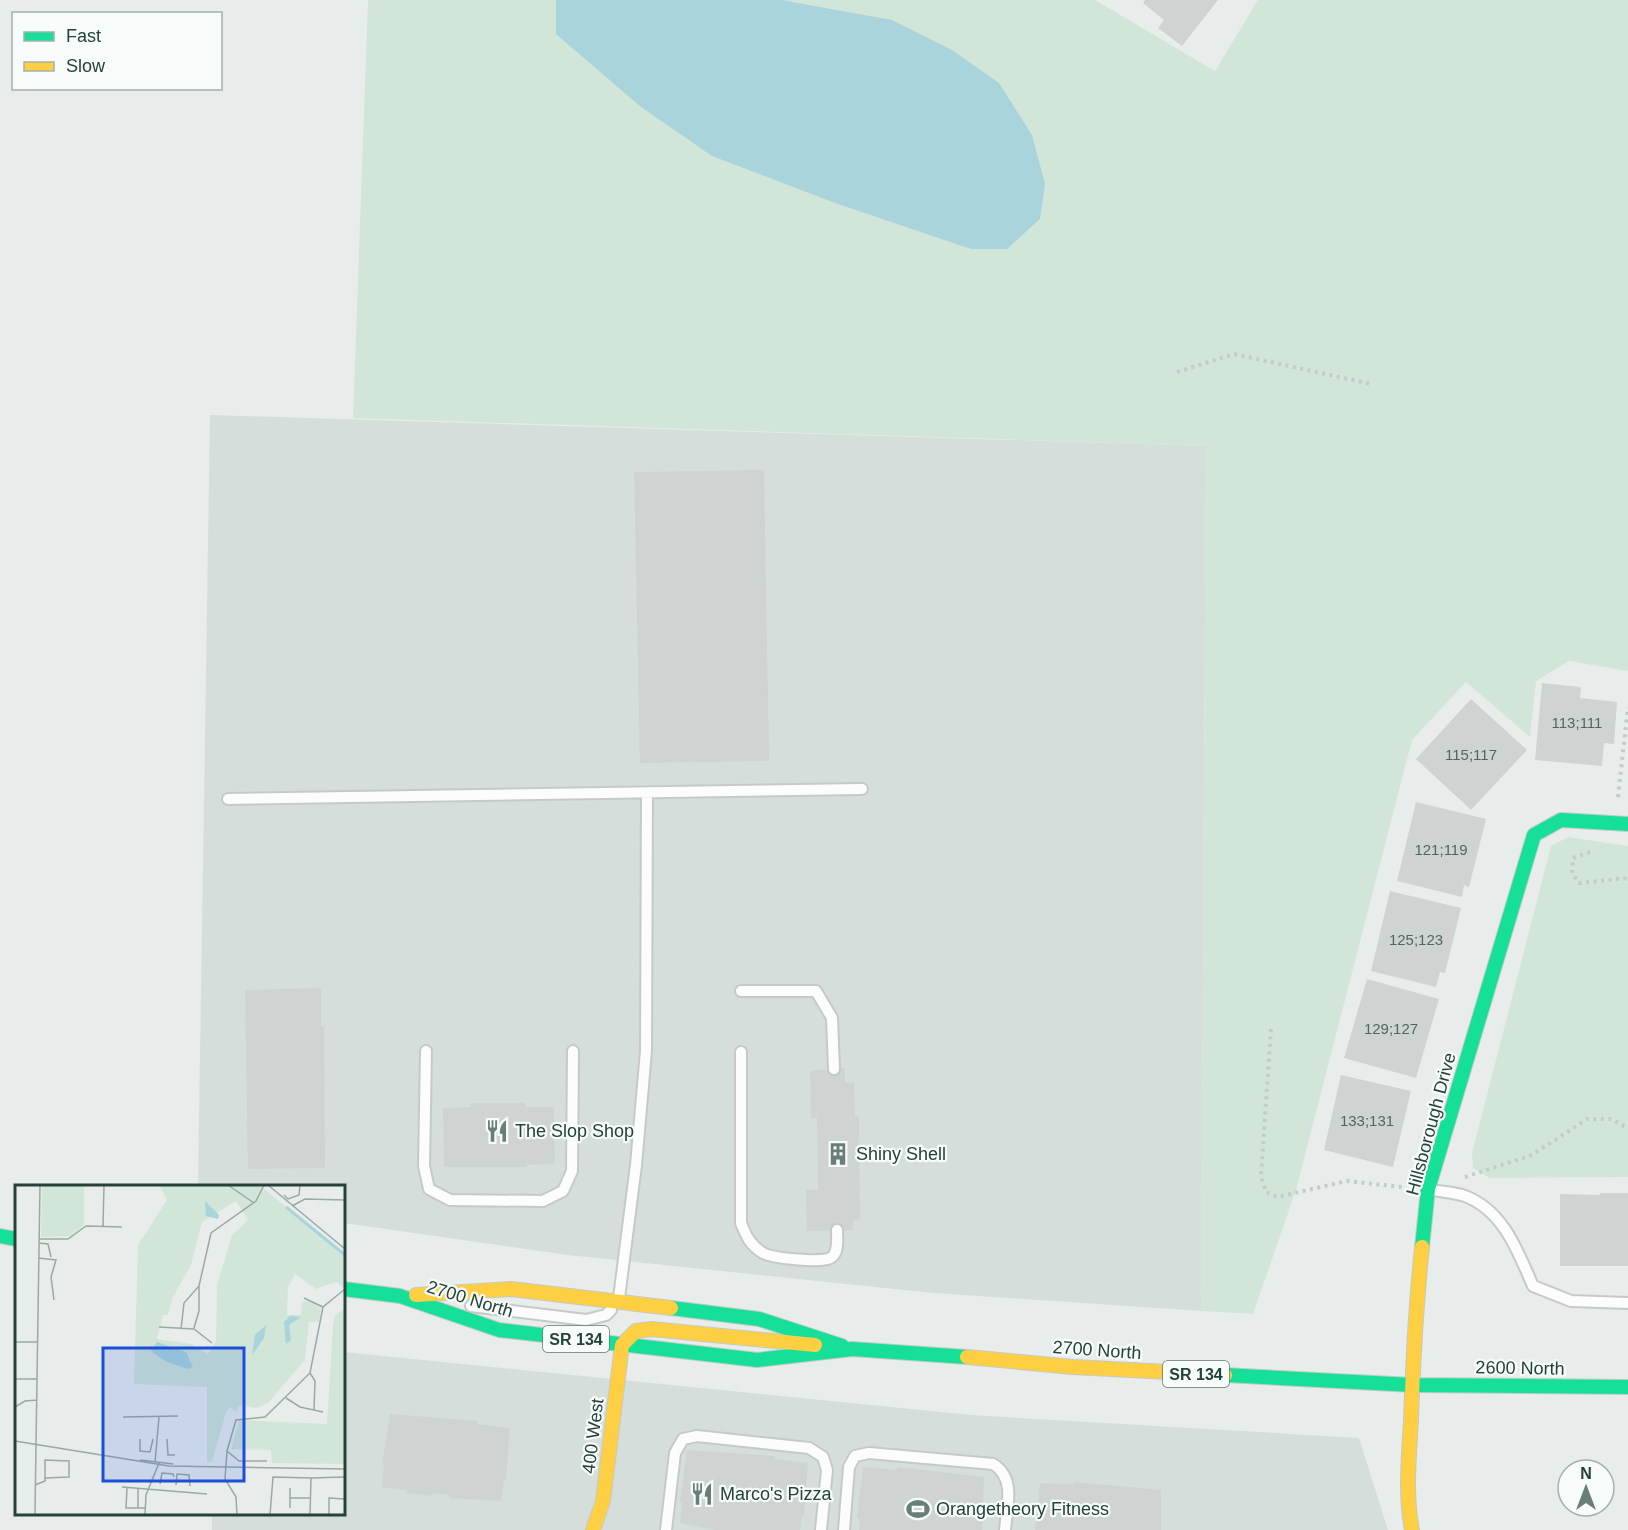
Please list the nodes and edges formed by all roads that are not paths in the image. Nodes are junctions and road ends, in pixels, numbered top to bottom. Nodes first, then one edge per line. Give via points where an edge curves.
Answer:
1 (862, 789) dead end
2 (647, 793) junction
3 (228, 799) dead end
4 (1628, 824) edge
5 (741, 991) dead end
6 (426, 1051) dead end
7 (573, 1051) dead end
8 (741, 1052) dead end
9 (834, 1069) dead end
10 (1428, 1189) junction
11 (837, 1230) dead end
12 (0, 1236) edge
13 (15, 1239) edge
14 (345, 1289) edge
15 (400, 1296) junction
16 (618, 1302) junction
17 (1628, 1303) edge
18 (622, 1345) junction
19 (852, 1349) junction
20 (1413, 1385) junction
21 (1628, 1388) edge
22 (593, 1530) edge
23 (666, 1530) edge
24 (821, 1530) edge
25 (844, 1530) edge
26 (1005, 1530) edge
27 (1412, 1530) edge

1 - 2 lane
2 - 3 lane
2 - 16 lane via 646,1051
4 - 10 main road, Hillsborough Drive via 1561,820 1534,835
5 - 9 lane via 816,991 832,1018
6 - 7 lane via 424,1166 429,1189 450,1200 543,1201 563,1191 572,1171
8 - 11 lane via 741,1223 747,1240 764,1254 820,1262 837,1251
10 - 17 lane via 1465,1196 1488,1210 1510,1235 1533,1286 1571,1301
10 - 20 main road, Hillsborough Drive via 1415,1317
12 - 13 main road
14 - 15 main road, 2700 North / SR 134
15 - 16 main road, 2700 North / SR 134 via 511,1289
15 - 16 lane via 586,1320 606,1316
15 - 18 main road, 2700 North / SR 134 via 499,1330
16 - 19 main road, 2700 North / SR 134 via 759,1319
18 - 19 main road, 2700 North / SR 134 via 757,1360
18 - 19 main road via 636,1332 651,1329
18 - 22 main road, 400 West via 603,1501
19 - 20 main road, 2700 North / SR 134 via 1073,1367
20 - 21 main road, 2600 North / SR 134
20 - 27 main road, Hillsborough Drive via 1409,1515
23 - 24 lane via 675,1453 683,1439 697,1436 809,1448 823,1457 827,1470
25 - 26 lane via 849,1467 855,1456 869,1453 993,1464 1004,1470 1008,1483

